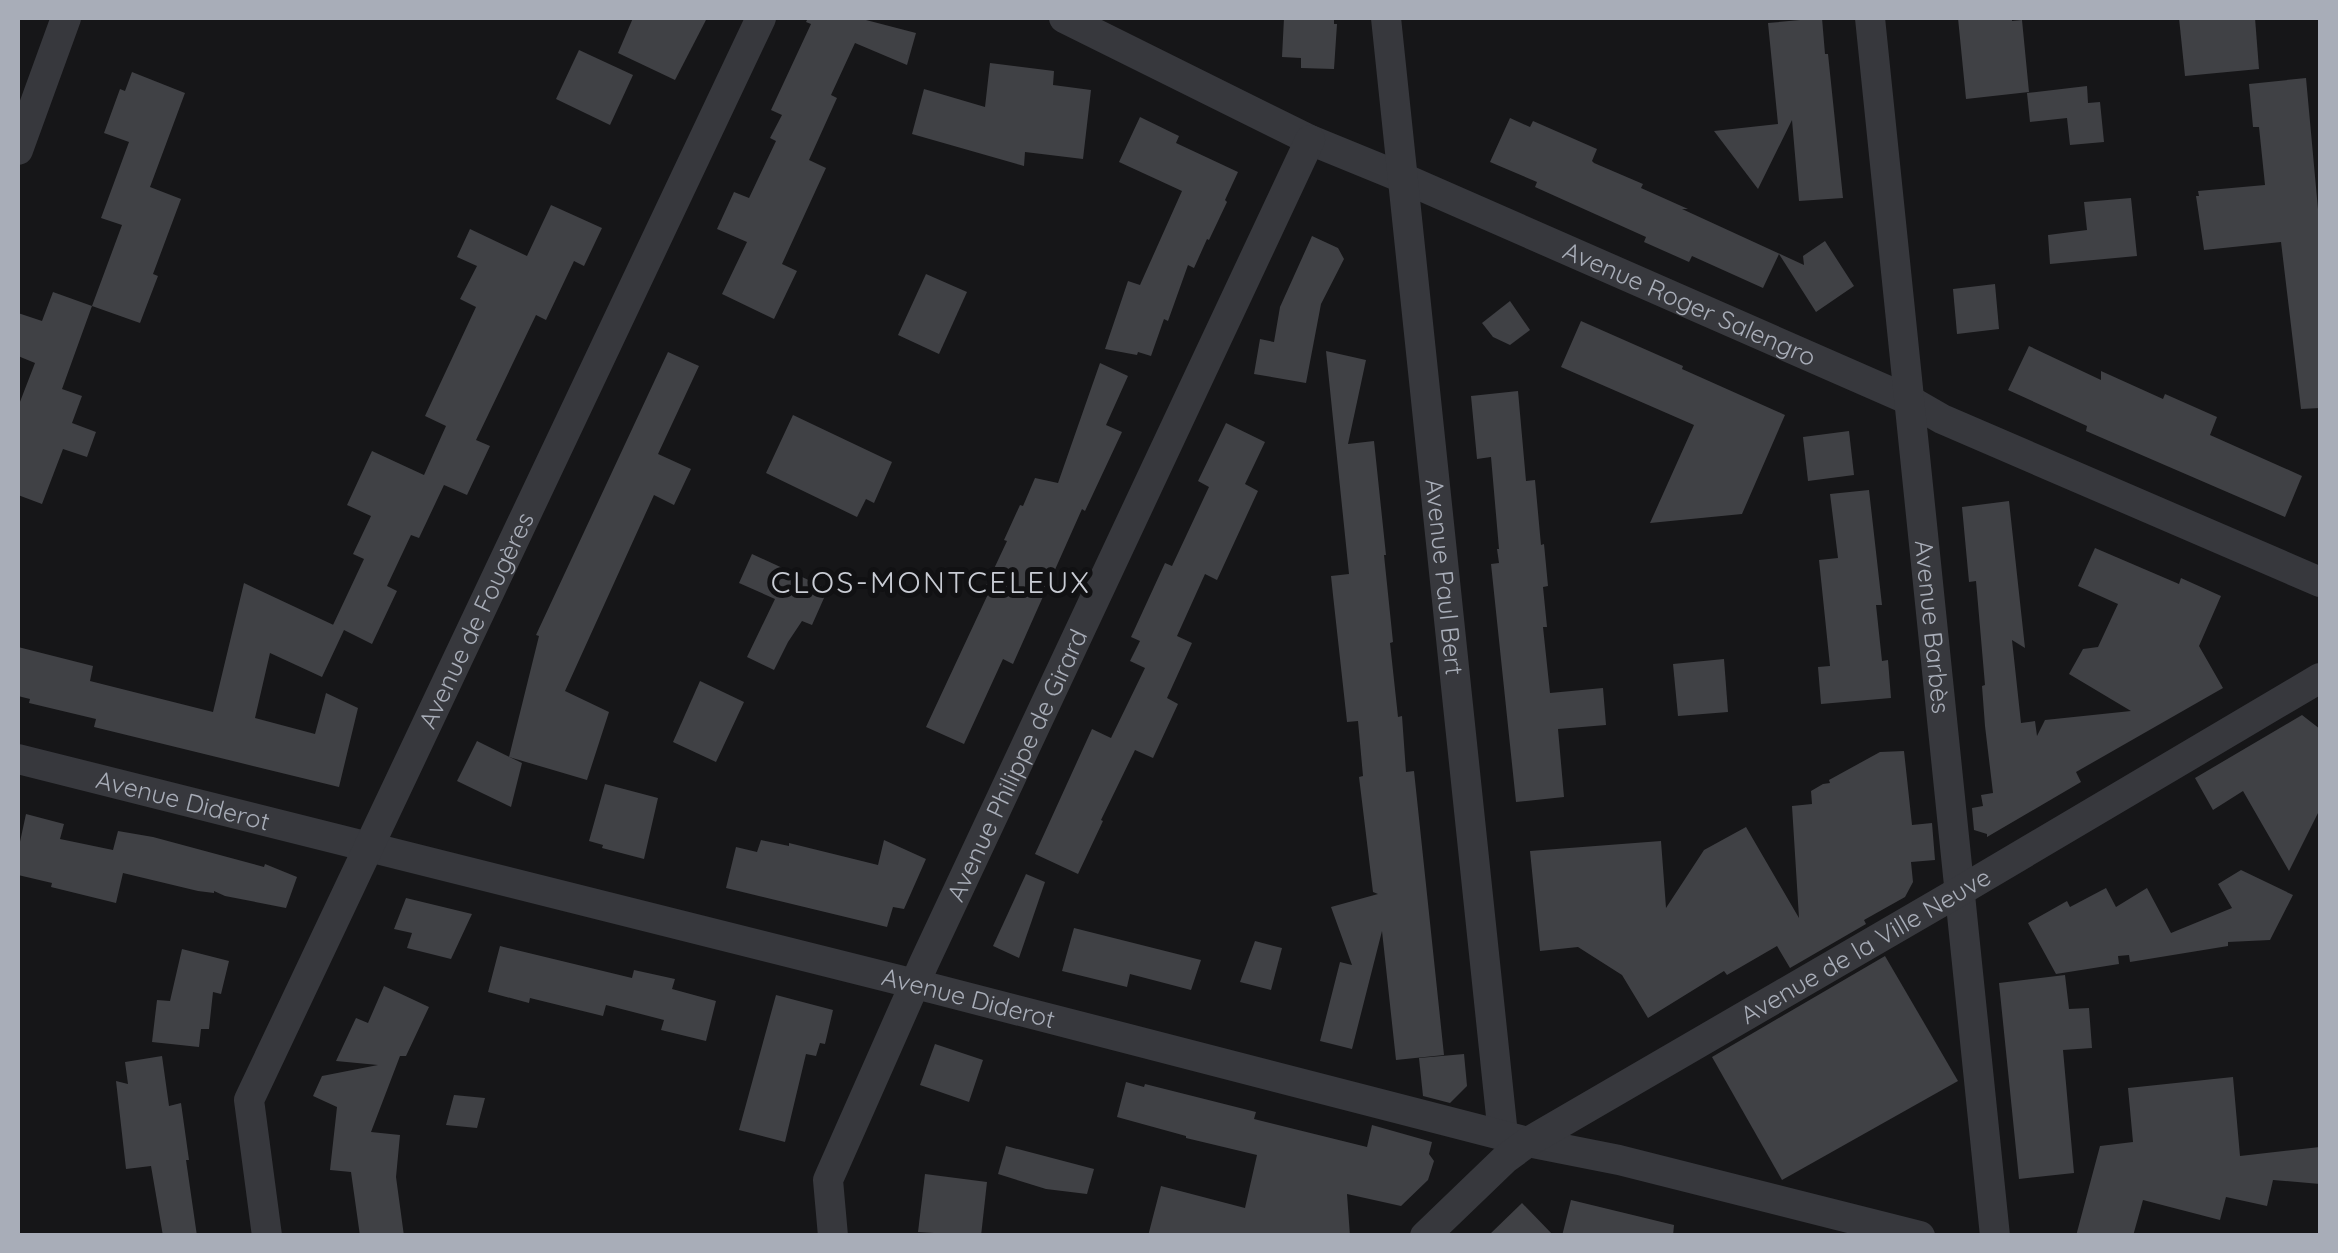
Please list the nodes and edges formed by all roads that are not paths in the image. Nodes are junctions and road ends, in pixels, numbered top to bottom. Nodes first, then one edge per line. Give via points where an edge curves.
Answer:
1 (66, 18) edge
2 (761, 18) edge
3 (1064, 18) edge
4 (1386, 18) edge
5 (1870, 18) edge
6 (1310, 140) junction
7 (18, 150) edge
8 (1402, 178) junction
9 (1909, 400) junction
10 (2320, 582) edge
11 (2320, 678) edge
12 (18, 759) edge
13 (370, 848) junction
14 (1960, 891) junction
15 (915, 984) junction
16 (1515, 1138) junction
17 (267, 1236) edge
18 (833, 1236) edge
19 (1425, 1236) edge
20 (1920, 1236) edge
21 (1995, 1236) edge

1 - 7 street
2 - 13 street, Avenue de Fougères
3 - 6 street, Avenue Roger Salengro
4 - 8 street, Avenue Paul Bert
5 - 9 street, Avenue Barbès
6 - 8 street, Avenue Roger Salengro
6 - 15 street, Avenue Philippe de Girard
8 - 9 street, Avenue Roger Salengro
8 - 16 street, Avenue Paul Bert
9 - 10 street, Avenue Roger Salengro
9 - 14 street, Avenue Barbès
11 - 14 street, Avenue de la Ville Neuve
12 - 13 street, Avenue Diderot
13 - 15 street, Avenue Diderot
13 - 17 street, Avenue de Fougères via 250,1100
14 - 16 street, Avenue de la Ville Neuve
14 - 21 street, Avenue Barbès
15 - 16 street, Avenue Diderot
15 - 18 street, Avenue Philippe de Girard via 828,1180
16 - 19 street, Avenue de la Ville Neuve via 1505,1159
16 - 20 street, Avenue Diderot

